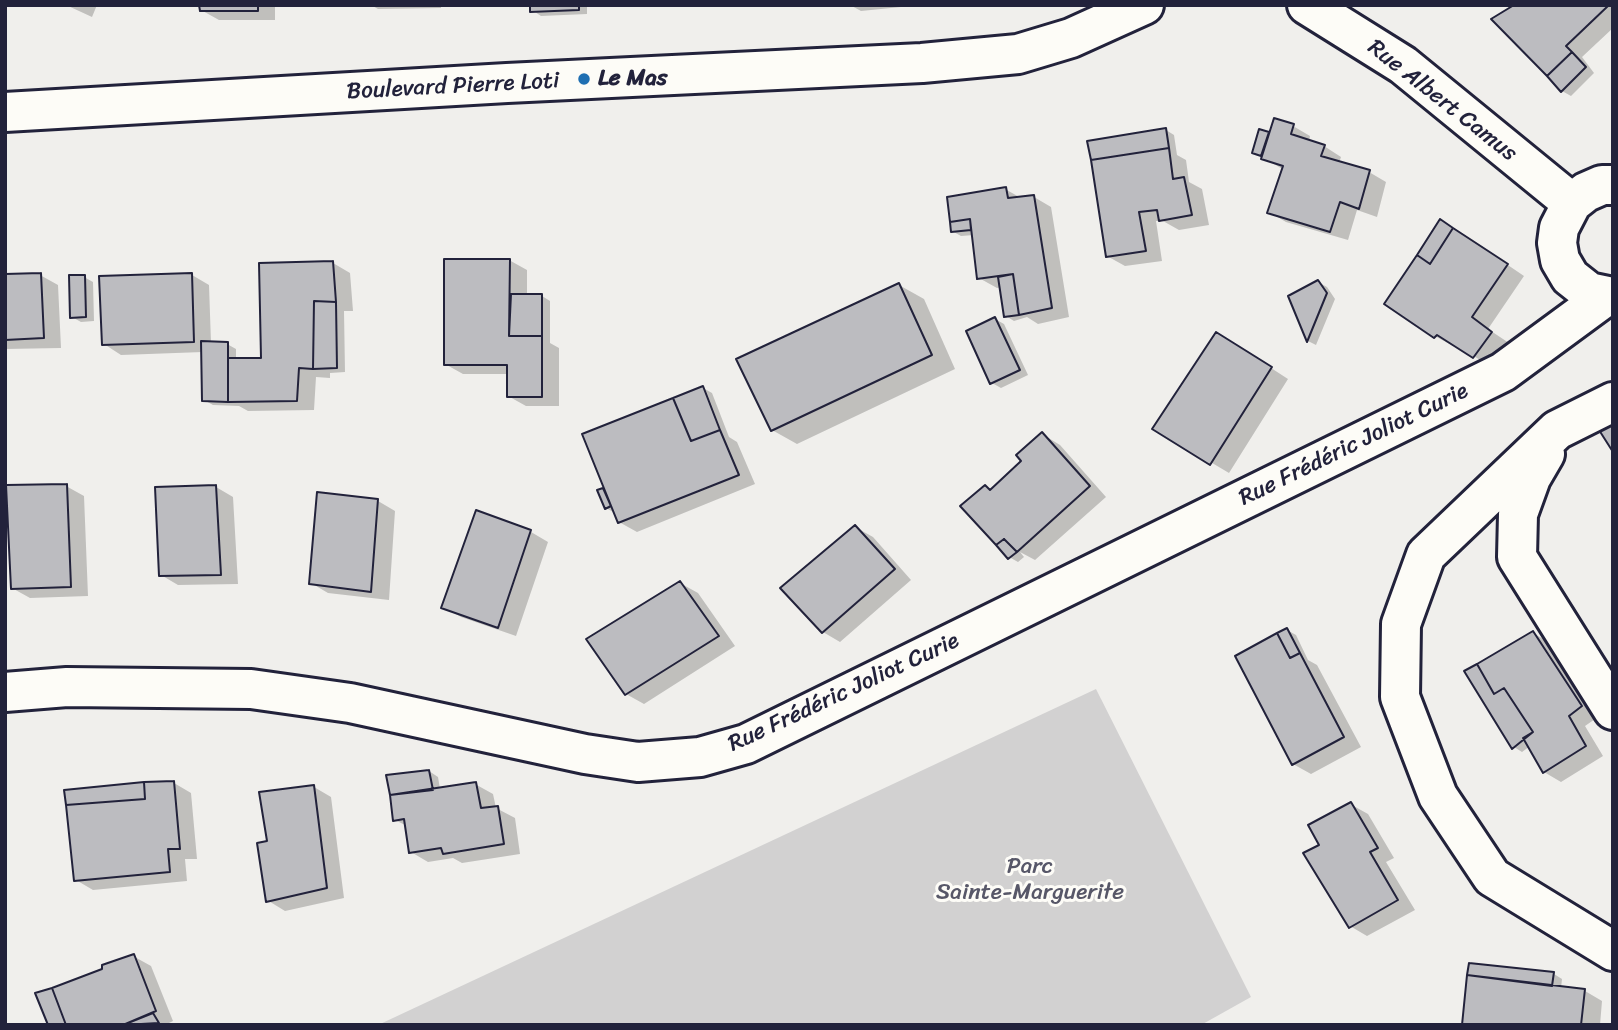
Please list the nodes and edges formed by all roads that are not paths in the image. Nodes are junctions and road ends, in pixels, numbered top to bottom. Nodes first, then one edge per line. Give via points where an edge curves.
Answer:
1 (1144, 5) edge
2 (1307, 5) edge
3 (5, 112) edge
4 (1613, 185) edge
5 (1572, 203) junction
6 (1609, 297) edge
7 (1613, 402) edge
8 (1558, 430) junction
9 (5, 692) edge
10 (1613, 710) edge
11 (1613, 951) edge

1 - 3 street, Boulevard Pierre Loti via 1071,38 1018,54 936,62
2 - 5 street, Rue Albert Camus via 1404,65
4 - 5 street via 1586,192
5 - 6 street via 1559,228 1560,260 1570,277 1589,292
6 - 9 street, Rue Frédéric Joliot Curie via 1503,372 746,744 700,757 639,762 585,754 350,703 251,689 67,687
7 - 8 street
8 - 10 street via 1531,478 1518,514 1517,557
8 - 11 street via 1426,555 1401,624 1399,697 1438,796 1492,877

